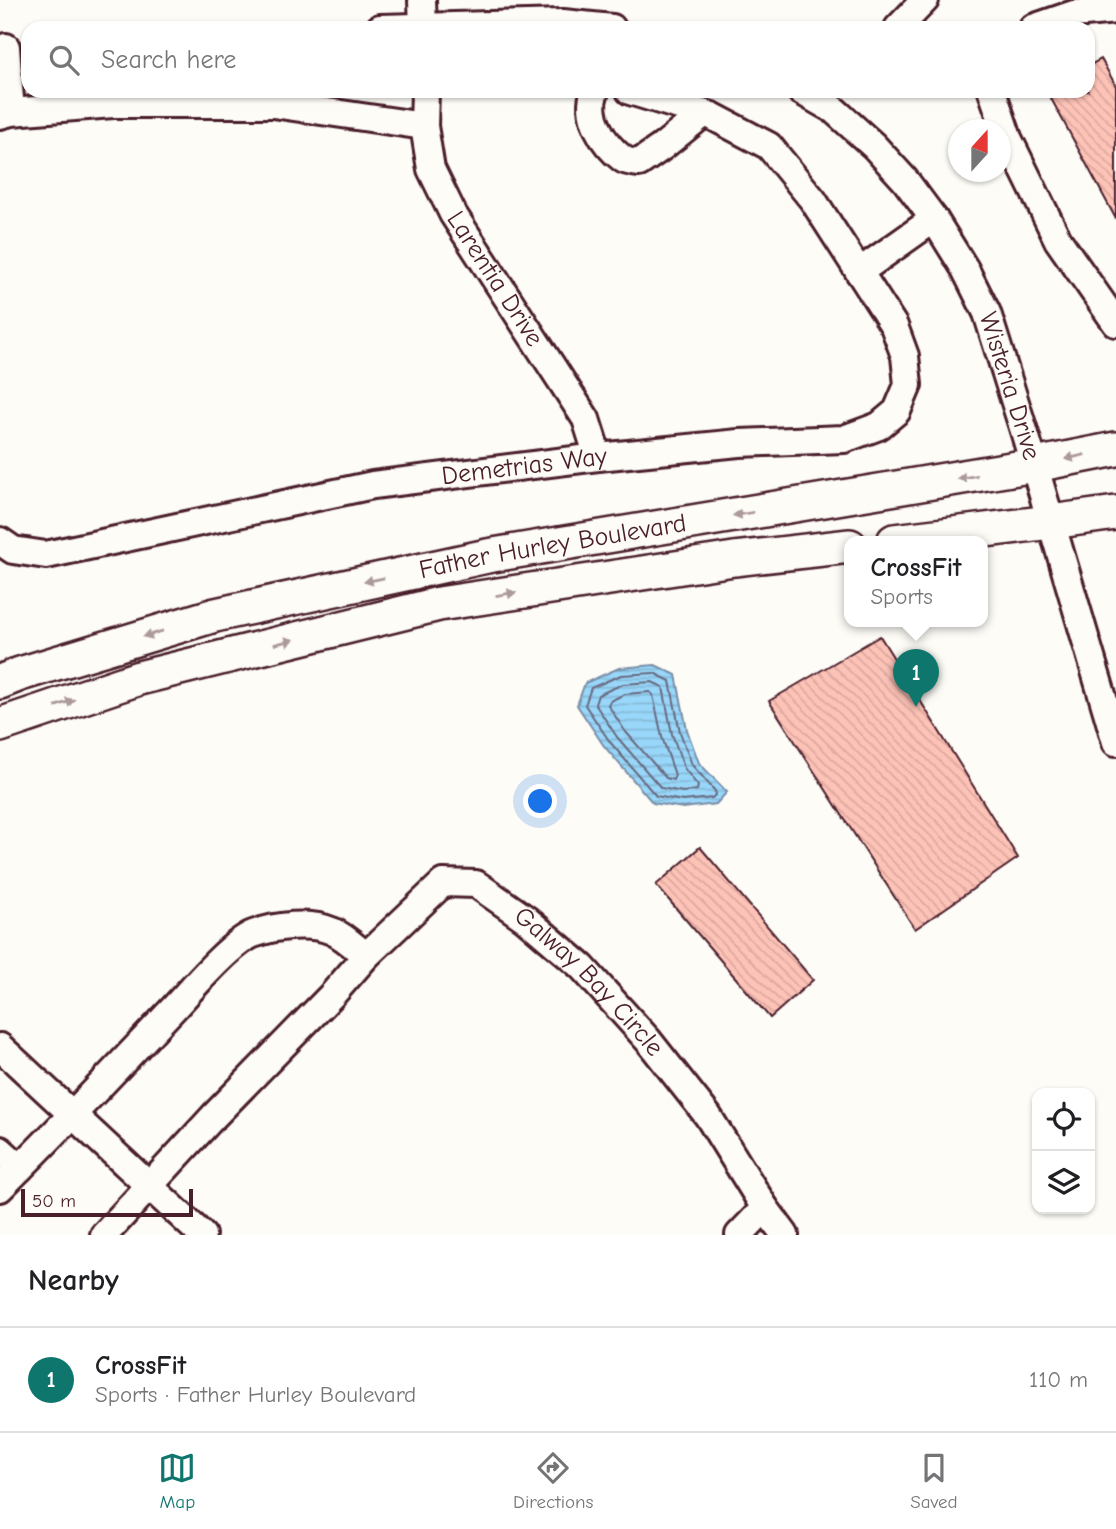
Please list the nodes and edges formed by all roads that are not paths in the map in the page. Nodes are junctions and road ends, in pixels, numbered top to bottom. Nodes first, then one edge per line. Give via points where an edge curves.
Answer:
1 (925, 0) edge
2 (1116, 10) edge
3 (422, 18) edge
4 (507, 21) edge
5 (905, 21) edge
6 (1054, 21) edge
7 (11, 46) edge
8 (425, 98) edge
9 (592, 98) edge
10 (652, 98) edge
11 (994, 98) edge
12 (842, 101) edge
13 (6, 114) edge
14 (703, 114) junction
15 (424, 126) junction
16 (934, 219) junction
17 (859, 272) junction
18 (1116, 323) edge
19 (1116, 449) edge
20 (598, 457) junction
21 (1035, 465) junction
22 (1116, 513) edge
23 (1051, 522) junction
24 (935, 536) edge
25 (0, 541) edge
26 (844, 547) edge
27 (0, 682) edge
28 (0, 725) edge
29 (1116, 742) edge
30 (366, 956) junction
31 (0, 1047) edge
32 (74, 1114) junction
33 (0, 1150) edge
34 (20, 1168) junction
35 (150, 1186) junction
36 (0, 1188) edge
37 (765, 1208) junction
38 (104, 1235) edge
39 (202, 1235) edge
40 (739, 1235) edge
41 (785, 1235) edge

1 - 5 street
2 - 6 street
3 - 4 street
7 - 13 street
8 - 15 street, Larentia Drive
9 - 14 street via 599,133 625,160 639,163
10 - 14 street, Demetrias Way
11 - 18 street via 1008,138 1058,240
12 - 16 street, Wisteria Drive
13 - 15 street via 113,104 273,104
14 - 17 street, Demetrias Way via 769,146 813,200
15 - 20 street, Larentia Drive via 431,169 453,214 586,419
16 - 17 street
16 - 21 street, Wisteria Drive via 987,313
17 - 20 street, Demetrias Way via 894,326 905,356 908,385 897,411 879,426 844,439 739,443
19 -> 21 main road, Father Hurley Boulevard
20 - 25 street, Demetrias Way via 373,485 46,555 13,550
21 - 23 street, Wisteria Drive
21 -> 27 main road, Father Hurley Boulevard via 487,556 215,615
22 - 23 main road
23 - 24 main road
23 - 29 street, Wisteria Drive
28 -> 26 main road, Father Hurley Boulevard via 139,678 439,604
30 - 32 street via 332,931 318,927 300,925 252,935 230,950
30 - 35 street, Galway Bay Circle
30 - 37 street, Galway Bay Circle via 443,883 476,884 582,967 648,1040 708,1116
31 - 32 street
32 - 34 street
32 - 35 street
33 - 34 street
34 - 36 street
35 - 38 street, Galway Bay Circle
35 - 39 street
37 - 40 street
37 - 41 street, Galway Bay Circle

